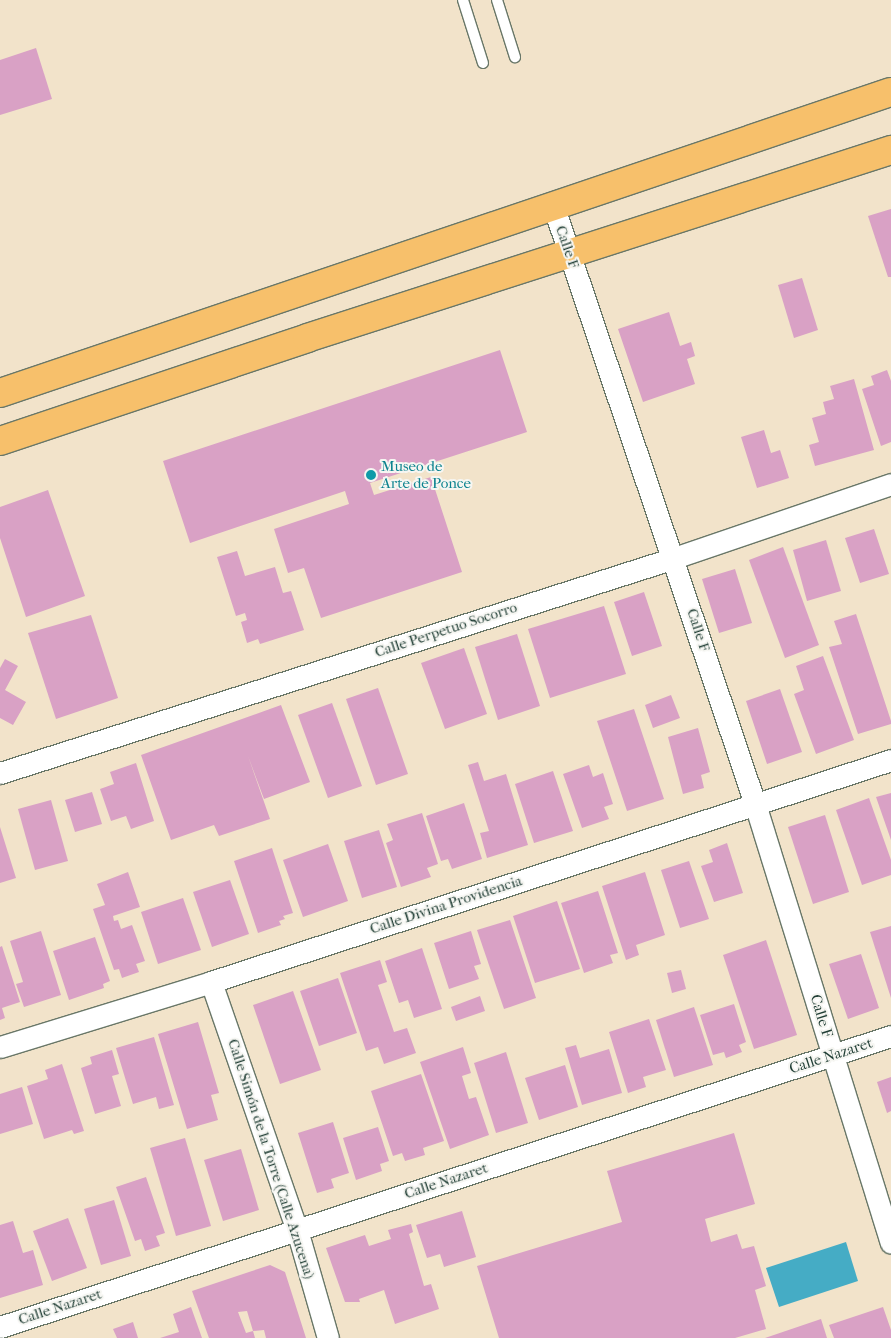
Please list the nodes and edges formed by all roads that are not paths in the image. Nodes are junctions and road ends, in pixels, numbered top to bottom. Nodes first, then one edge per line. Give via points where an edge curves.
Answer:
1 (463, 0) edge
2 (496, 0) edge
3 (515, 57) dead end
4 (483, 63) dead end
5 (891, 92) edge
6 (891, 150) edge
7 (554, 208) junction
8 (569, 254) junction
9 (0, 393) edge
10 (0, 441) edge
11 (891, 484) edge
12 (674, 558) junction
13 (891, 760) edge
14 (0, 773) edge
15 (755, 804) junction
16 (211, 982) junction
17 (891, 1036) edge
18 (0, 1047) edge
19 (833, 1056) junction
20 (297, 1230) junction
21 (891, 1242) edge
22 (0, 1327) edge
23 (328, 1338) edge

1 - 4 lane
2 - 3 lane
5 - 7 main road
6 - 8 main road
7 - 8 street, Calle F
7 - 9 main road
8 - 10 main road
8 - 12 street, Calle F
11 - 12 street, Calle Perpetuo Socorro
12 - 14 street, Calle Perpetuo Socorro
12 - 15 street, Calle F
13 - 15 street, Calle Divina Providencia
15 - 16 street, Calle Divina Providencia
15 - 19 street, Calle F
16 - 18 street, Calle Divina Providencia
16 - 20 street, Calle Simón de la Torre (Calle Azucena)
17 - 19 street, Calle Nazaret
19 - 20 street, Calle Nazaret
19 - 21 street, Calle F
20 - 22 street, Calle Nazaret
20 - 23 street, Calle Simón de la Torre (Calle Azucena)

